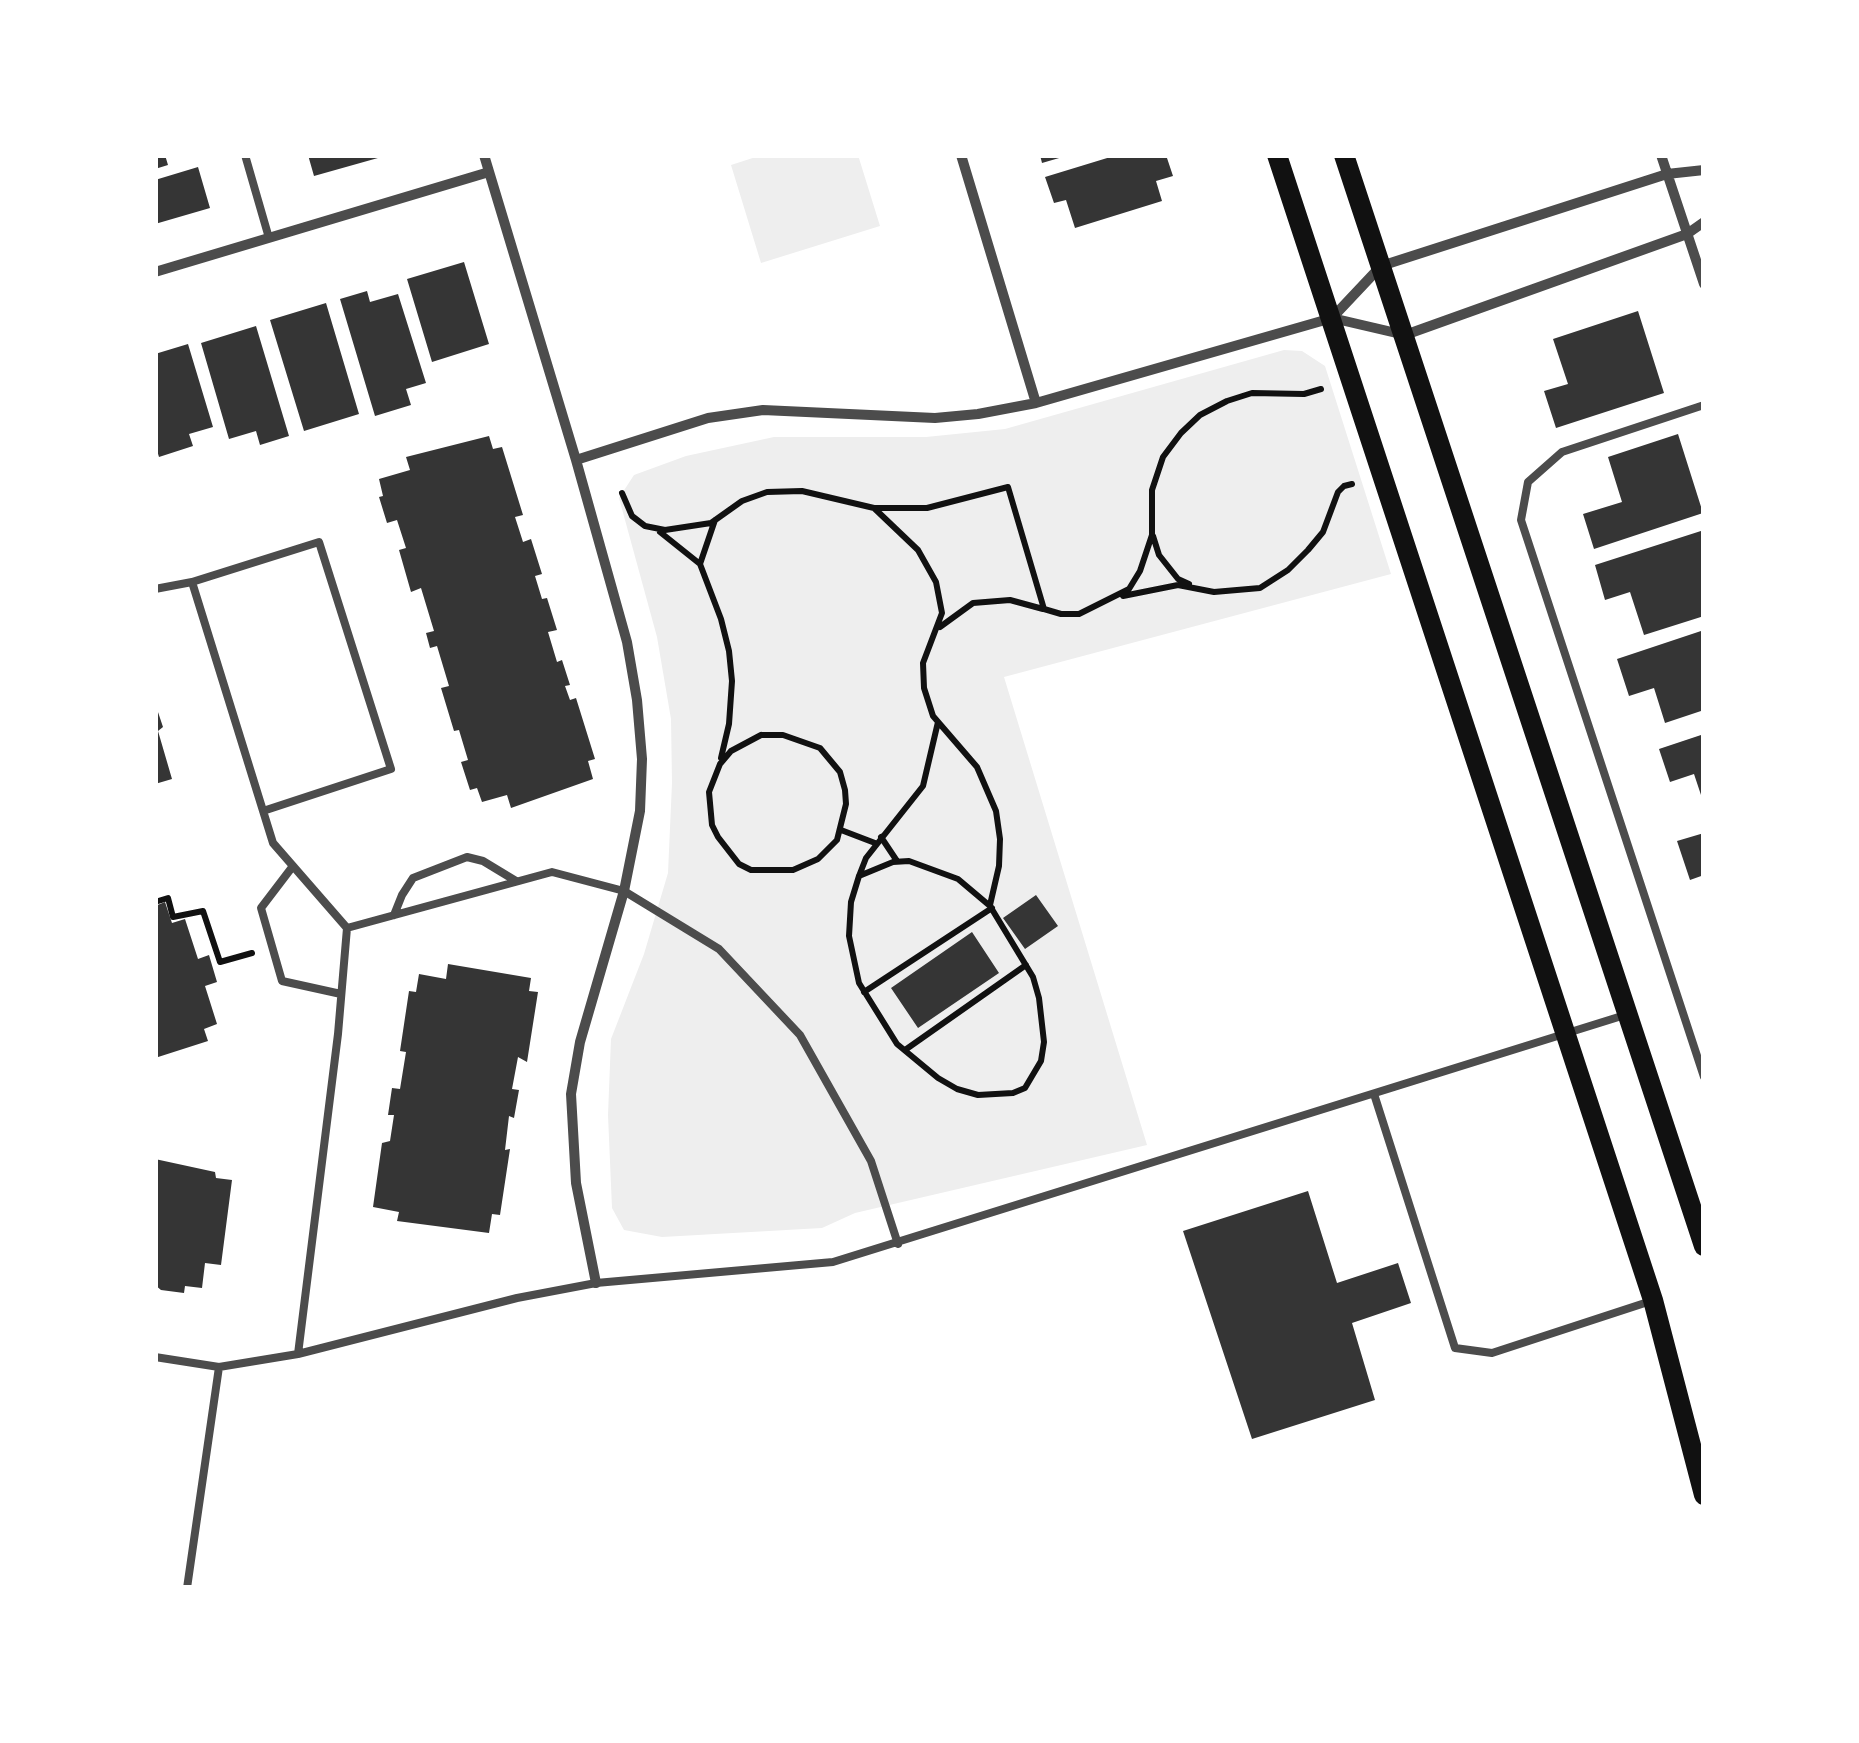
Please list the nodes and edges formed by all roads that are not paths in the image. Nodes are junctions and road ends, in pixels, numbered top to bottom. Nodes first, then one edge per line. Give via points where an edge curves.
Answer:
1 (245, 155) edge
2 (484, 155) edge
3 (960, 155) edge
4 (1278, 155) edge
5 (1344, 155) edge
6 (1661, 155) edge
7 (1704, 170) edge
8 (489, 172) junction
9 (1667, 174) junction
10 (1704, 222) edge
11 (1687, 234) junction
12 (270, 238) junction
13 (1381, 266) junction
14 (155, 272) edge
15 (1704, 284) edge
16 (1332, 318) junction
17 (1405, 335) junction
18 (1036, 403) junction
19 (1704, 406) edge
20 (576, 460) junction
21 (192, 582) junction
22 (155, 589) edge
23 (263, 811) junction
24 (293, 866) junction
25 (516, 881) junction
26 (624, 891) junction
27 (394, 915) junction
28 (347, 928) junction
29 (341, 994) junction
30 (1630, 1014) junction
31 (1566, 1035) junction
32 (1704, 1077) edge
33 (1374, 1094) junction
34 (898, 1244) junction
35 (1704, 1246) edge
36 (596, 1283) junction
37 (1654, 1300) junction
38 (298, 1354) junction
39 (155, 1357) edge
40 (219, 1367) junction
41 (1704, 1495) edge
42 (187, 1588) edge

1 - 12 lane
2 - 8 street
3 - 18 street
4 - 16 main road
5 - 13 main road
6 - 9 street
7 - 9 street
8 - 12 street
8 - 20 street
9 - 11 street
9 - 13 street
10 - 11 street
11 - 15 street
11 - 17 street
12 - 14 street
13 - 16 street
13 - 17 main road
16 - 17 street
16 - 18 street
16 - 31 main road
17 - 30 main road
18 - 20 street via 935,418 763,410 708,418
19 - 32 lane via 1562,452 1528,482 1522,520
20 - 26 street via 637,700 640,811
21 - 22 lane
21 - 23 lane
21 - 23 lane via 319,542 391,769
23 - 24 lane via 272,842
24 - 28 lane
24 - 29 lane via 261,908 282,981
25 - 26 lane via 552,872
25 - 27 lane
25 - 27 lane via 467,857 413,878
26 - 34 lane via 719,949 800,1034 871,1162
26 - 36 street via 571,1094 576,1182
27 - 28 lane
28 - 29 lane
29 - 38 lane
30 - 31 lane
30 - 35 main road
31 - 33 lane
31 - 37 main road
33 - 34 lane
33 - 37 lane via 1456,1348 1492,1353
34 - 36 lane via 833,1262
36 - 38 lane
37 - 41 main road
38 - 40 lane
39 - 40 lane
40 - 42 lane

